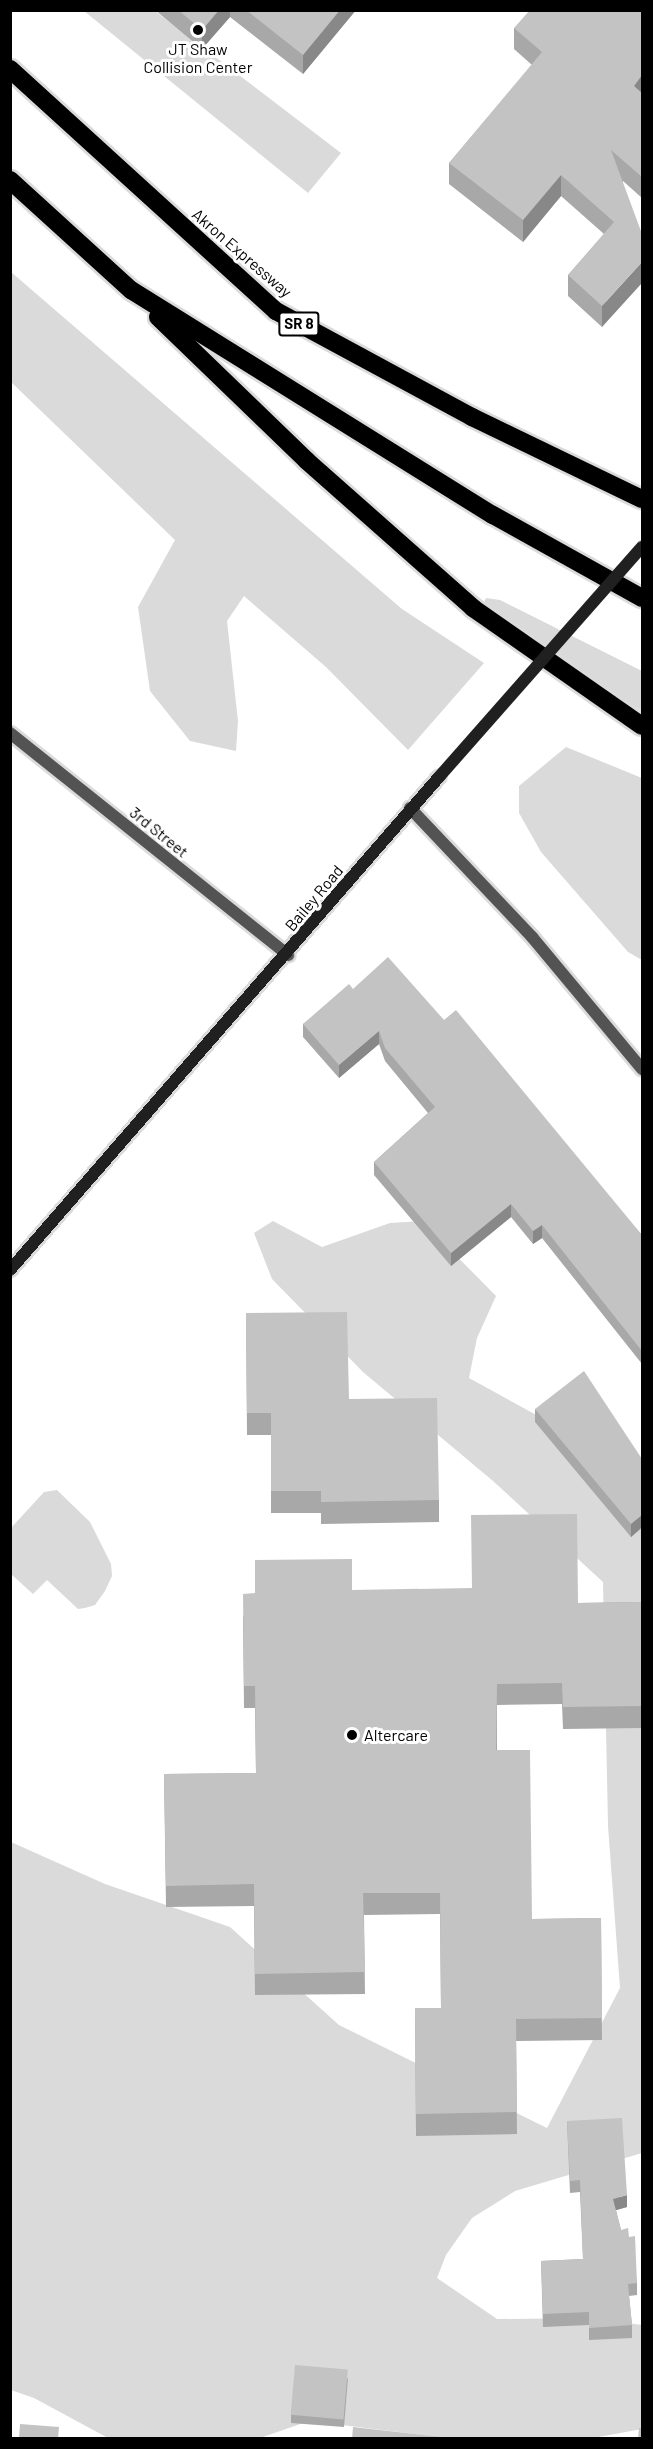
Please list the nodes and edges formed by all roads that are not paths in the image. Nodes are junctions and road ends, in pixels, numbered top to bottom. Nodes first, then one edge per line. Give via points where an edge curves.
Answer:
1 (10, 69) edge
2 (10, 180) edge
3 (131, 290) junction
4 (642, 499) edge
5 (642, 547) edge
6 (642, 598) edge
7 (642, 726) edge
8 (10, 733) edge
9 (410, 808) junction
10 (288, 955) junction
11 (642, 1069) edge
12 (10, 1270) edge

1 - 4 highway, Akron Expressway / SR 8 via 276,311 472,417
2 - 3 highway
3 - 6 highway via 494,515
3 - 7 highway via 307,461 473,608
5 - 9 street, Bailey Road, bridge
8 - 10 street, 3rd Street
9 - 10 street, Bailey Road
9 - 11 street via 532,937
10 - 12 street, Bailey Road

